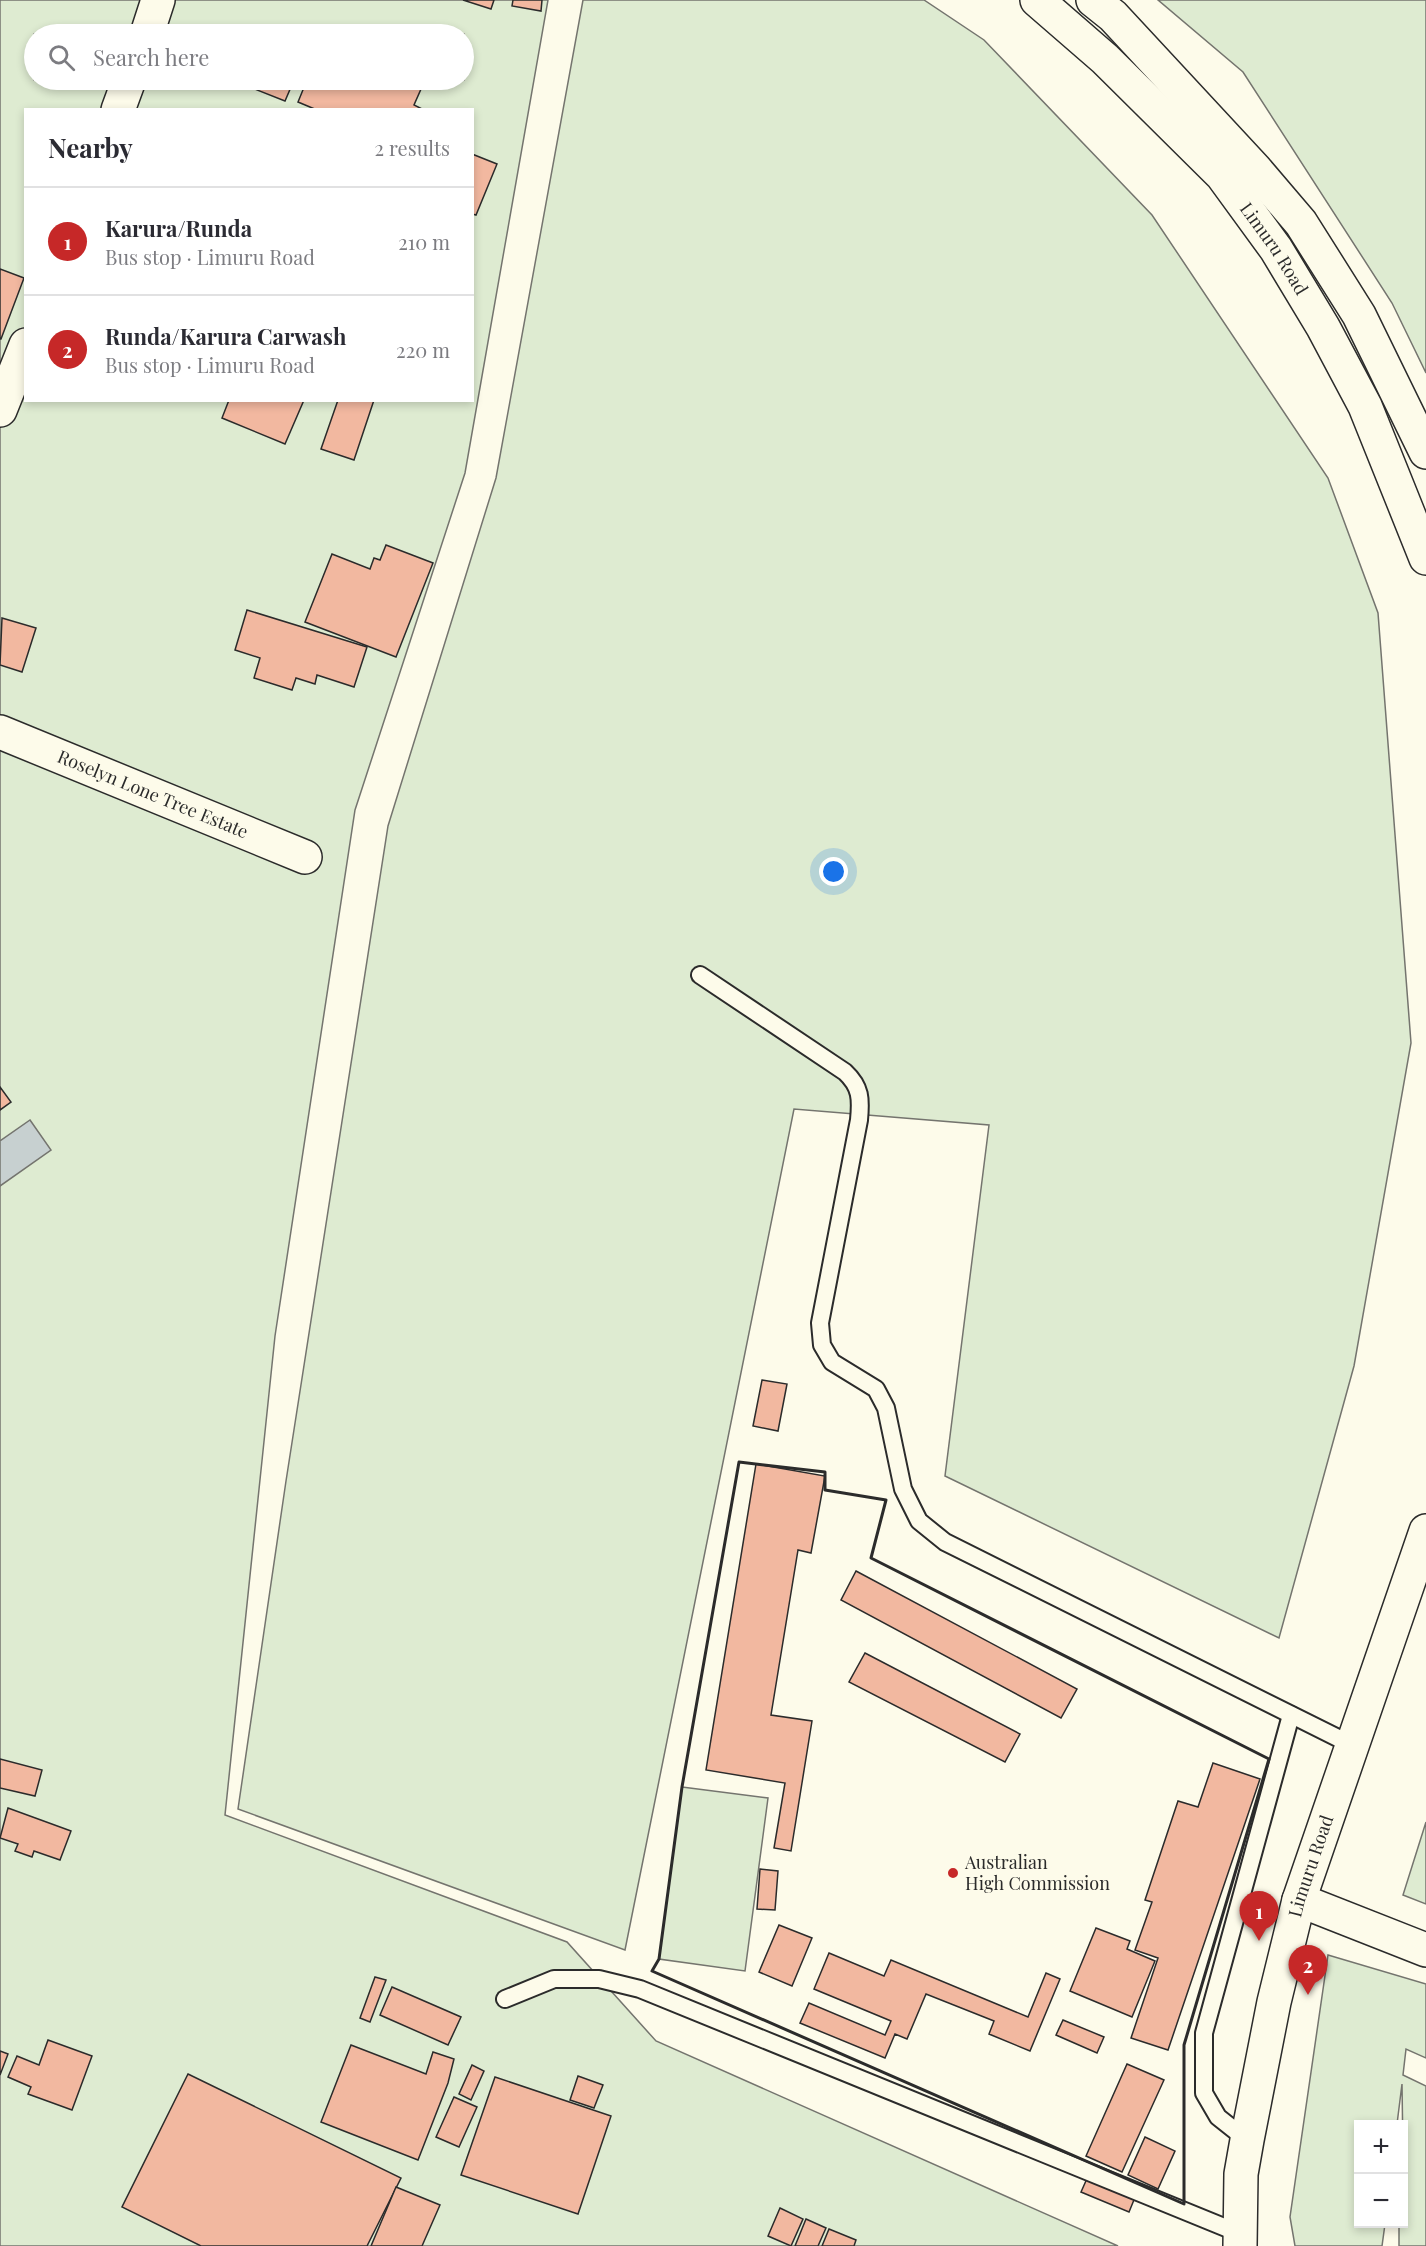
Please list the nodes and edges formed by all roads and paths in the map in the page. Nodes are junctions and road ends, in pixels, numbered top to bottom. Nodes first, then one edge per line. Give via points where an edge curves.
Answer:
1 (158, 0) edge
2 (1037, 0) edge
3 (1094, 0) edge
4 (150, 24) edge
5 (125, 90) edge
6 (119, 108) edge
7 (24, 350) edge
8 (0, 410) edge
9 (1426, 452) edge
10 (1426, 558) edge
11 (0, 732) edge
12 (305, 857) dead end
13 (700, 975) dead end
14 (1426, 1531) edge
15 (1291, 1715) junction
16 (1352, 1745) junction
17 (1299, 1900) junction
18 (1426, 1950) edge
19 (505, 1998) dead end
20 (1246, 2140) junction
21 (1240, 2240) edge

1 - 4 main road
2 - 10 main road, Limuru Road via 1105,59 1222,175 1276,249 1365,406
3 - 9 main road, Limuru Road via 1113,16 1301,223 1359,315
5 - 6 main road
7 - 8 main road
11 - 12 main road, Roselyn Lone Tree Estate
13 - 15 lane via 856,1082 861,1099 859,1120 820,1323 822,1345 832,1362 876,1389 886,1408 903,1489 919,1521 945,1542
14 - 16 main road, Limuru Road
15 - 16 lane
15 - 20 lane via 1204,2033 1204,2093 1218,2117
16 - 17 main road, Limuru Road
17 - 18 main road
17 - 20 main road, Limuru Road
19 - 21 lane via 554,1979 599,1979 640,1989
20 - 21 main road, Limuru Road

